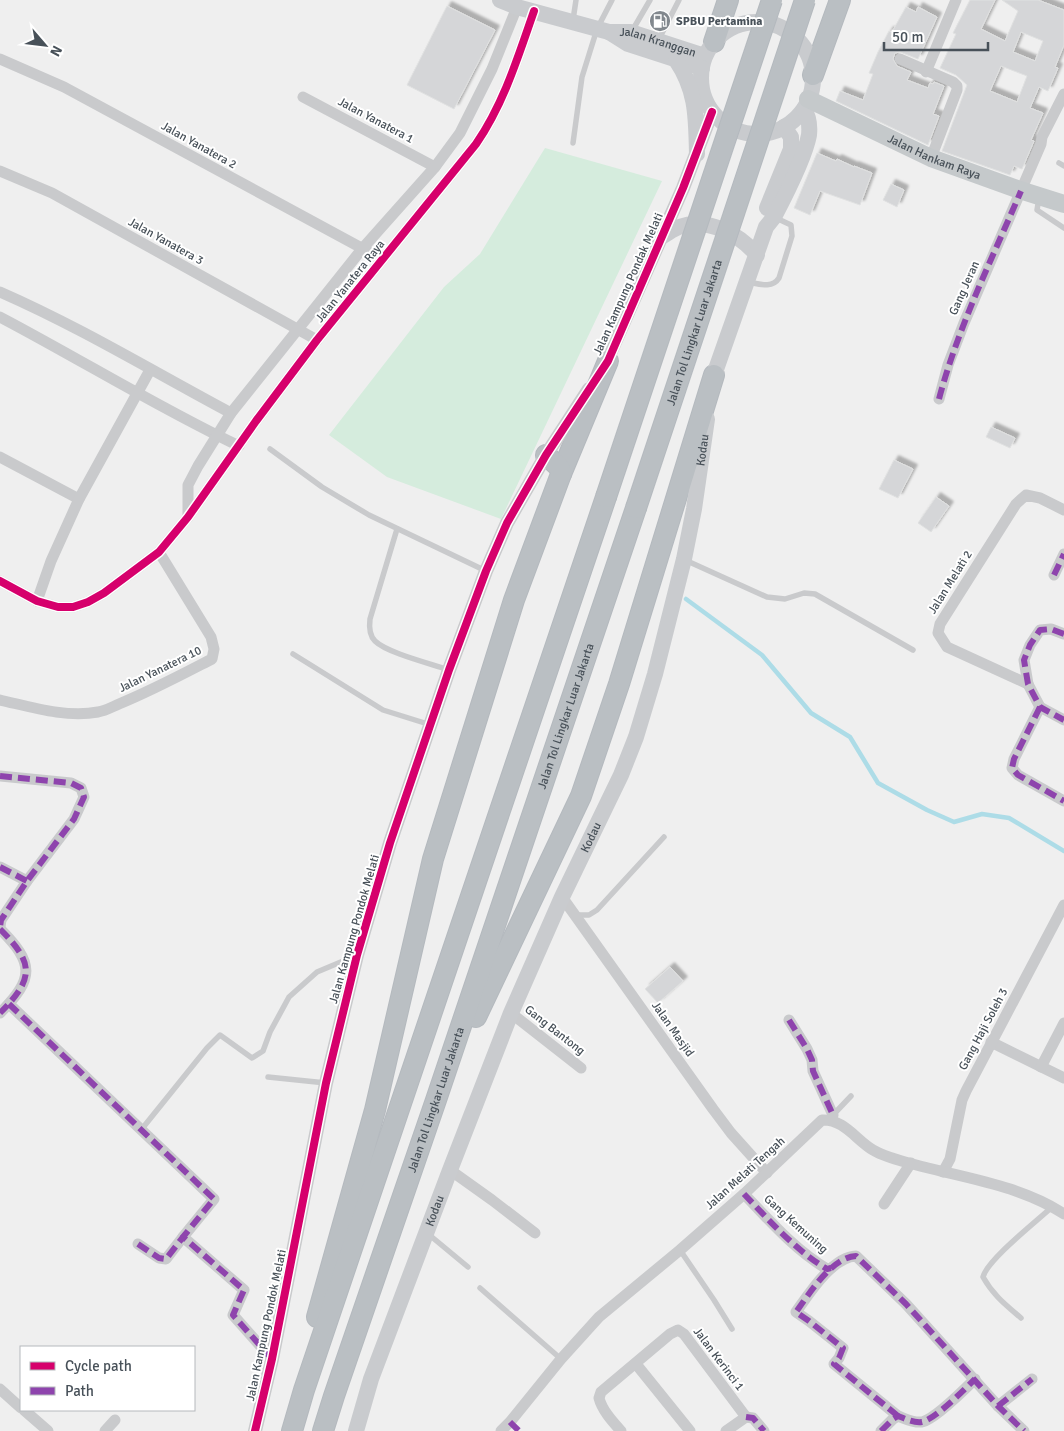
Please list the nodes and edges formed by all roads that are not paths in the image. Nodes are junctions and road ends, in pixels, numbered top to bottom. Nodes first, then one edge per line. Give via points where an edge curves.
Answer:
1 (500, 0) edge
2 (576, 0) edge
3 (612, 0) edge
4 (650, 0) edge
5 (679, 0) edge
6 (728, 0) edge
7 (772, 0) edge
8 (805, 0) edge
9 (840, 0) edge
10 (956, 0) edge
11 (517, 7) junction
12 (537, 10) junction
13 (573, 22) junction
14 (603, 31) junction
15 (829, 31) junction
16 (630, 38) junction
17 (656, 47) junction
18 (807, 52) junction
19 (707, 56) junction
20 (0, 59) edge
21 (900, 59) dead end
22 (676, 60) junction
23 (926, 72) junction
24 (813, 75) junction
25 (483, 87) junction
26 (1064, 94) edge
27 (303, 97) dead end
28 (502, 97) junction
29 (806, 104) junction
30 (712, 112) junction
31 (784, 127) junction
32 (573, 144) dead end
33 (931, 158) junction
34 (694, 161) junction
35 (435, 167) junction
36 (0, 171) edge
37 (783, 184) junction
38 (1019, 190) junction
39 (1040, 196) junction
40 (1064, 203) edge
41 (770, 215) junction
42 (1064, 228) edge
43 (661, 237) junction
44 (362, 249) junction
45 (757, 255) junction
46 (382, 259) junction
47 (747, 282) junction
48 (0, 292) edge
49 (0, 317) edge
50 (297, 329) junction
51 (317, 340) junction
52 (608, 361) junction
53 (150, 370) junction
54 (714, 376) junction
55 (137, 393) junction
56 (940, 399) dead end
57 (231, 413) junction
58 (217, 435) junction
59 (239, 446) junction
60 (270, 449) dead end
61 (546, 455) junction
62 (0, 457) edge
63 (561, 474) junction
64 (79, 499) junction
65 (1064, 510) edge
66 (188, 517) junction
67 (397, 530) junction
68 (159, 552) junction
69 (1064, 554) edge
70 (684, 559) junction
71 (486, 571) junction
72 (1054, 575) dead end
73 (0, 581) edge
74 (37, 601) junction
75 (1064, 634) edge
76 (913, 650) dead end
77 (293, 654) dead end
78 (449, 670) junction
79 (1028, 684) junction
80 (0, 700) edge
81 (1040, 707) junction
82 (1064, 720) edge
83 (431, 725) junction
84 (0, 776) edge
85 (1064, 801) edge
86 (664, 837) dead end
87 (0, 867) edge
88 (27, 881) junction
89 (562, 897) junction
90 (1064, 904) edge
91 (576, 915) junction
92 (0, 924) edge
93 (357, 955) junction
94 (9, 1004) junction
95 (0, 1013) edge
96 (511, 1013) junction
97 (789, 1020) dead end
98 (1064, 1023) edge
99 (991, 1042) junction
100 (1041, 1067) junction
101 (581, 1068) dead end
102 (268, 1077) dead end
103 (1064, 1078) edge
104 (326, 1083) junction
105 (851, 1096) dead end
106 (436, 1100) junction
107 (832, 1117) junction
108 (141, 1130) junction
109 (911, 1163) junction
110 (450, 1170) junction
111 (944, 1172) junction
112 (767, 1173) junction
113 (744, 1194) junction
114 (884, 1204) dead end
115 (1052, 1208) junction
116 (1064, 1214) edge
117 (427, 1233) junction
118 (534, 1233) dead end
119 (183, 1237) junction
120 (138, 1244) dead end
121 (680, 1250) junction
122 (468, 1267) dead end
123 (831, 1268) junction
124 (480, 1288) dead end
125 (1022, 1318) dead end
126 (732, 1329) dead end
127 (272, 1359) junction
128 (562, 1359) junction
129 (636, 1364) junction
130 (975, 1379) junction
131 (1032, 1379) dead end
132 (0, 1389) edge
133 (304, 1390) junction
134 (998, 1406) junction
135 (20, 1407) edge
136 (24, 1411) edge
137 (898, 1416) junction
138 (746, 1417) junction
139 (115, 1420) dead end
140 (510, 1422) junction
141 (48, 1431) edge
142 (105, 1431) edge
143 (255, 1431) edge
144 (292, 1431) edge
145 (323, 1431) edge
146 (356, 1431) edge
147 (501, 1431) edge
148 (519, 1431) edge
149 (621, 1431) edge
150 (690, 1431) edge
151 (726, 1431) edge
152 (764, 1431) edge
153 (881, 1431) edge
154 (1024, 1431) edge

1 - 11 main road, Jalan Kranggan
2 - 13 lane
3 - 14 lane
4 - 16 lane
5 - 17 lane
6 - 19 highway
7 - 133 highway, bridge
8 - 106 highway, Jalan Tol Lingkar Luar Jakarta, bridge
9 - 15 highway
10 - 23 street
11 - 12 main road, Jalan Kranggan
11 - 25 street, Jalan Yanatera Raya
12 - 13 main road, Jalan Kranggan
12 - 28 street, Jalan Yanatera Raya
13 - 14 main road, Jalan Kranggan
14 - 16 main road, Jalan Kranggan
14 - 32 lane via 582,77
15 - 18 highway
15 - 24 highway
16 - 17 main road, Jalan Kranggan
17 - 19 main road, Jalan Kranggan
17 - 22 main road, Jalan Kranggan
18 - 19 main road via 787,30 768,23 748,22 729,29
18 - 24 main road
19 - 22 main road, Jalan Kranggan
19 - 30 main road via 702,91
20 - 44 street, Jalan Yanatera 2 via 64,87
21 - 23 street
22 - 34 main road via 686,74 695,104
23 - 33 street via 953,82 957,88
24 - 29 main road
25 - 28 street
25 - 35 street, Jalan Yanatera Raya via 460,134
26 - 38 street, Gang Jeran
27 - 35 street, Jalan Yanatera 1
28 - 46 street, Jalan Yanatera Raya via 476,144
29 - 31 main road
29 - 33 main road, Jalan Hankam Raya
29 - 37 main road, Kodau via 809,122 806,147
30 - 31 main road via 728,126 747,133 768,133
30 - 34 street, Jalan Kampung Pondak Melati
31 - 37 main road, Kodau via 792,144
33 - 38 main road, Jalan Hankam Raya
34 - 43 street, Jalan Kampung Pondak Melati
35 - 44 street, Jalan Yanatera Raya
36 - 50 street, Jalan Yanatera 3 via 52,193
37 - 41 main road, Kodau
38 - 39 main road, Jalan Hankam Raya
38 - 56 street, Gang Jeran via 948,364
39 - 40 main road, Jalan Hankam Raya
39 - 42 lane via 1037,210
41 - 45 main road, Kodau
41 - 47 lane via 791,226 792,236 779,278 771,285
43 - 45 main road via 678,227 708,226 736,235
43 - 52 street, Jalan Kampung Pondak Melati
44 - 46 street, Jalan Yanatera 2
44 - 50 street, Jalan Yanatera Raya
45 - 47 main road, Kodau
46 - 51 street, Jalan Yanatera Raya
47 - 54 main road, Kodau
48 - 53 street via 58,318
49 - 55 street
50 - 51 street, Jalan Yanatera 3
50 - 57 street, Jalan Yanatera Raya
51 - 59 street, Jalan Yanatera Raya
52 - 61 street, Jalan Kampung Pondak Melati
52 - 63 highway
53 - 55 street
53 - 57 street
54 - 70 main road, Kodau
54 - 106 highway via 581,796
55 - 58 street
55 - 64 street
57 - 58 street, Jalan Yanatera Raya
58 - 59 street
58 - 66 street, Jalan Yanatera Raya via 188,486
59 - 66 street, Jalan Yanatera Raya
60 - 67 lane via 322,487
61 - 63 highway via 559,467
61 - 71 street, Jalan Kampung Pondok Melati via 507,522
62 - 64 street
63 - 133 highway via 514,600 433,859 375,1110 318,1310
64 - 74 street
65 - 79 street, Jalan Melati 2 via 1026,495 1016,504 940,624 938,634 947,647
66 - 68 street, Jalan Yanatera Raya
67 - 71 lane
67 - 78 lane via 370,619 370,633 374,640 388,649
68 - 74 street, Jalan Yanatera Raya via 88,602 58,607
68 - 80 street, Jalan Yanatera 10 via 211,637 212,659 136,698 99,712 62,712
69 - 72 street
70 - 76 lane via 767,597 785,599 804,593 815,594
70 - 89 main road, Kodau via 636,737
71 - 78 street, Jalan Kampung Pondok Melati
73 - 74 street, Jalan Yanatera Raya
75 - 79 street via 1051,629 1040,630 1024,660
77 - 83 lane via 383,710
78 - 83 street, Jalan Kampung Pondok Melati
79 - 81 street
81 - 82 street
81 - 85 street via 1012,768 1018,775
83 - 93 street, Jalan Kampung Pondok Melati via 390,843
84 - 88 street via 71,783 81,788 84,796 74,819
86 - 91 lane via 597,910
87 - 88 street
88 - 92 street
89 - 91 street, Jalan Masjid
89 - 96 main road, Kodau
90 - 99 street, Gang Haji Soleh 3
91 - 112 street, Jalan Masjid via 713,1109
92 - 94 street via 27,965 22,987
93 - 104 street, Jalan Kampung Pondok Melati
93 - 108 lane via 317,972 289,997 263,1051 252,1058 220,1035
94 - 95 street
94 - 108 street
96 - 101 street, Gang Bantong
96 - 110 main road, Kodau
97 - 107 street via 812,1060 813,1071
98 - 100 street
99 - 100 street
99 - 111 street, Gang Haji Soleh 3 via 962,1100 950,1159
100 - 103 street
102 - 104 lane
104 - 127 street, Jalan Kampung Pondok Melati
105 - 107 lane
106 - 145 highway, Jalan Tol Lingkar Luar Jakarta
107 - 109 street via 874,1151
107 - 112 street, Jalan Melati Tengah via 822,1120
108 - 119 street via 218,1196
109 - 111 street
109 - 114 street
110 - 117 main road, Kodau
110 - 118 street
111 - 115 street via 1004,1188
112 - 113 street, Jalan Melati Tengah
113 - 121 street, Jalan Melati Tengah
113 - 123 street, Gang Kemuning via 811,1258 827,1269
115 - 116 street
115 - 125 lane via 984,1272 983,1277 990,1290
117 - 122 lane
117 - 146 main road, Kodau via 371,1378
119 - 120 street via 166,1259
119 - 127 street via 244,1290 233,1315
121 - 126 lane
121 - 128 street, Jalan Melati Tengah via 599,1317
123 - 130 street via 856,1256 906,1304
123 - 137 street via 796,1312 843,1348 834,1364
124 - 128 lane
127 - 143 street, Jalan Kampung Pondok Melati
128 - 140 street, Jalan Melati Tengah
129 - 138 street, Jalan Kerinci 1 via 678,1330
129 - 149 street, Jalan Kerinci 1 via 599,1398
129 - 150 street
130 - 134 street
130 - 137 street via 924,1421 915,1422
131 - 134 street
132 - 135 street
133 - 144 highway
134 - 154 street
136 - 141 street
137 - 153 street
138 - 151 street
138 - 152 street via 753,1418
139 - 142 street
140 - 147 street, Jalan Melati Tengah
140 - 148 street

